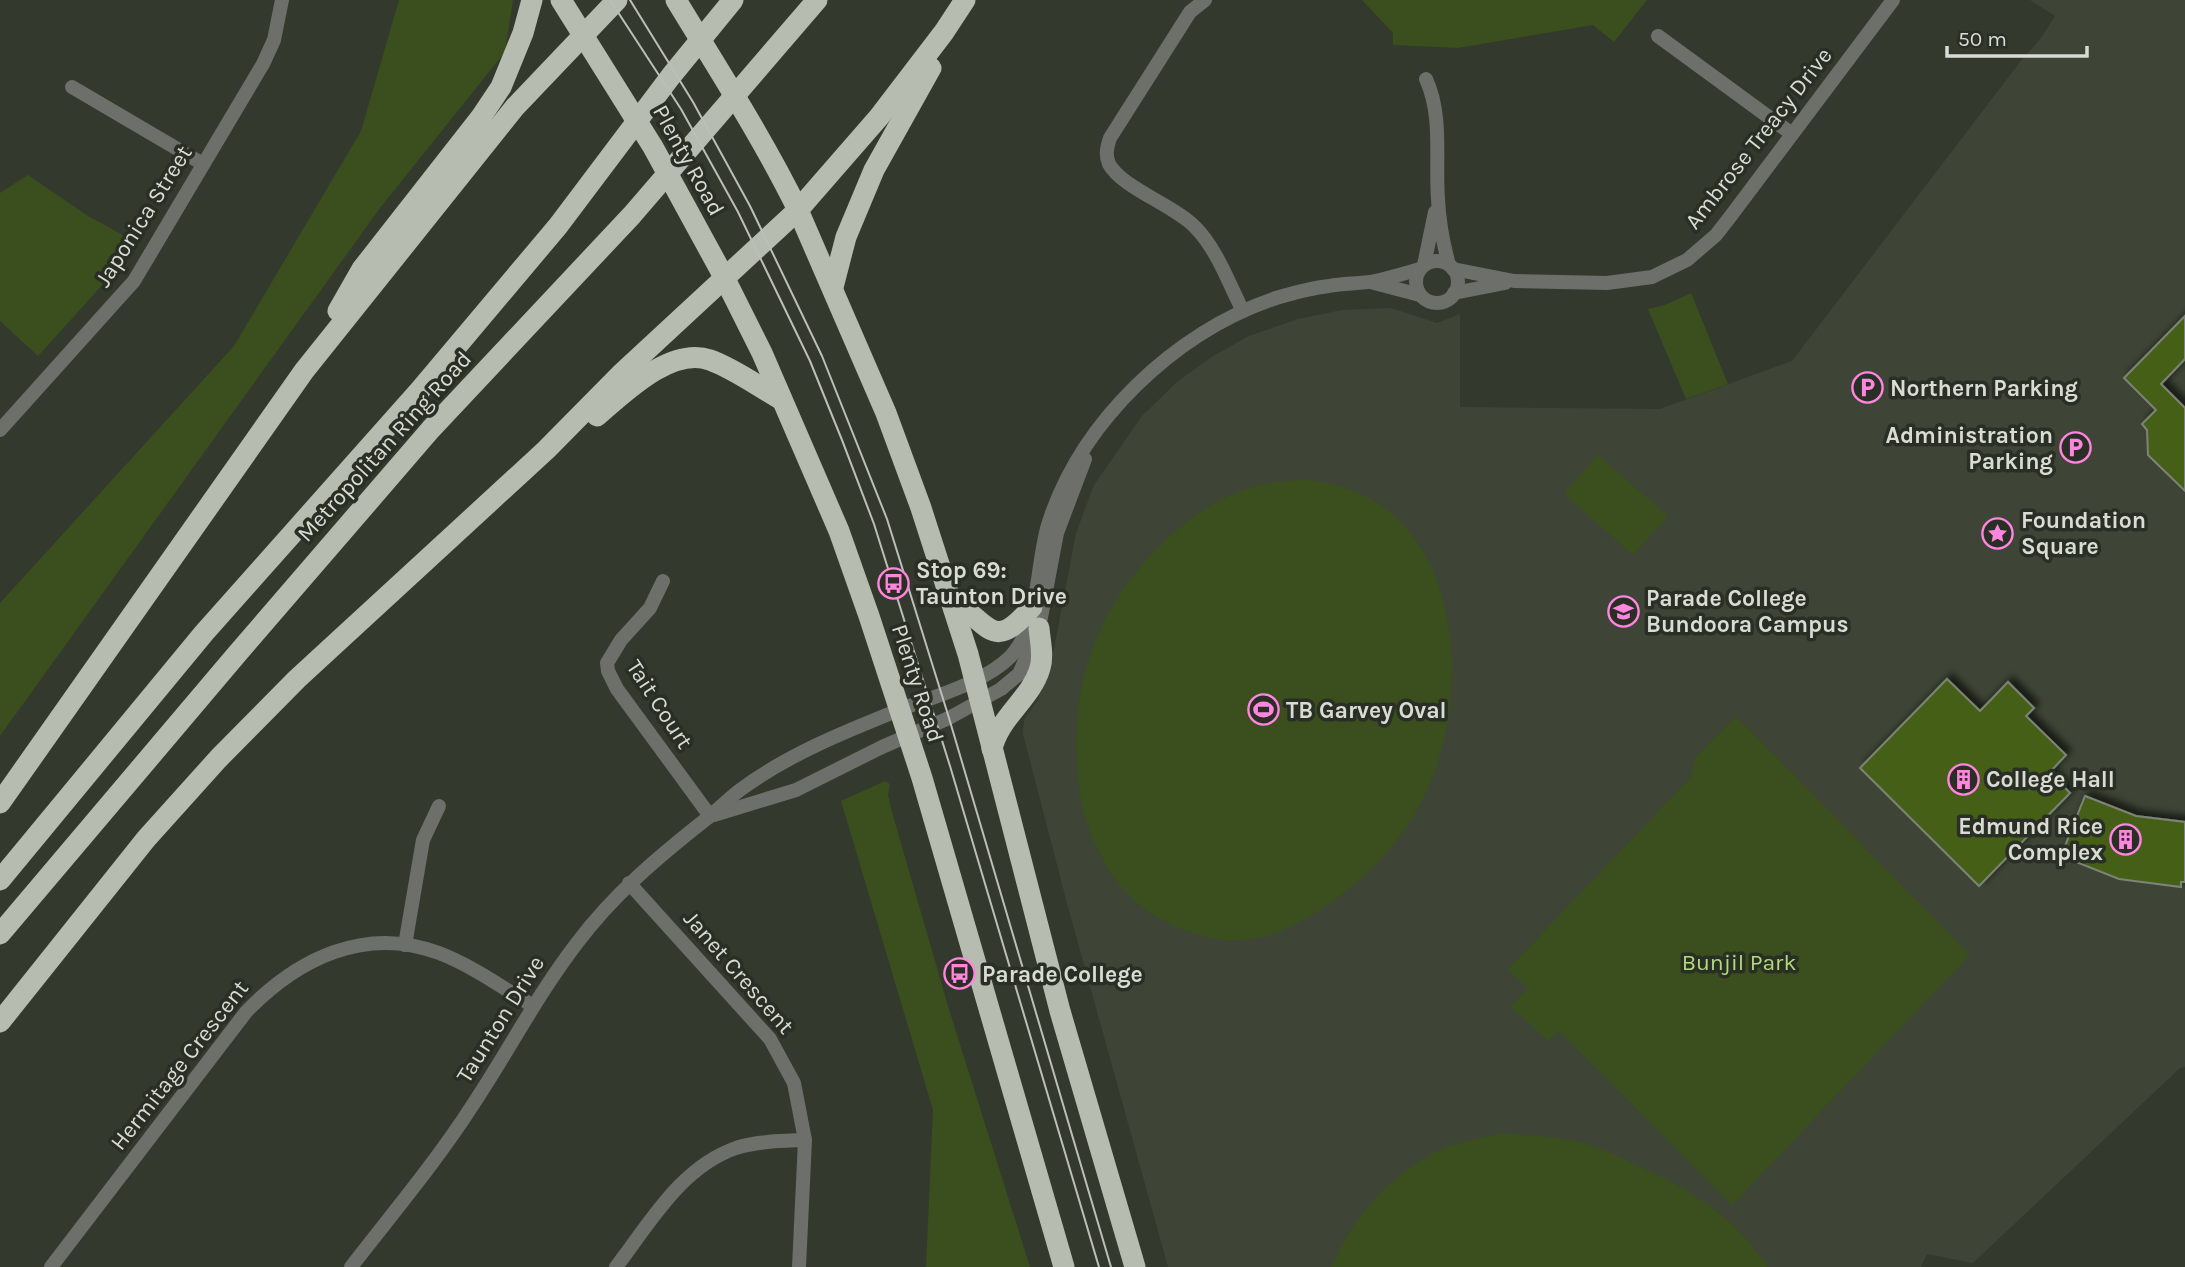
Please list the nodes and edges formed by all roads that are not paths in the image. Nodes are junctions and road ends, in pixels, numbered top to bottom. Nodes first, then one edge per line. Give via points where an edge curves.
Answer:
1 (282, 0) edge
2 (532, 0) edge
3 (561, 0) edge
4 (617, 0) edge
5 (676, 0) edge
6 (733, 0) edge
7 (817, 0) edge
8 (965, 0) edge
9 (971, 0) edge
10 (1205, 0) edge
11 (1893, 0) edge
12 (584, 33) junction
13 (1658, 36) dead end
14 (1426, 79) dead end
15 (72, 87) dead end
16 (1792, 134) junction
17 (203, 164) junction
18 (1438, 200) junction
19 (798, 210) junction
20 (1422, 267) junction
21 (1451, 267) junction
22 (724, 277) junction
23 (1514, 281) junction
24 (1372, 282) junction
25 (833, 287) junction
26 (1454, 293) junction
27 (1420, 295) junction
28 (1243, 311) junction
29 (304, 371) junction
30 (782, 400) junction
31 (0, 430) edge
32 (1094, 437) junction
33 (546, 450) junction
34 (663, 581) dead end
35 (950, 598) junction
36 (1032, 607) junction
37 (1039, 628) junction
38 (975, 679) junction
39 (979, 701) junction
40 (900, 710) junction
41 (909, 736) junction
42 (992, 749) junction
43 (0, 803) edge
44 (439, 806) dead end
45 (710, 816) junction
46 (0, 880) edge
47 (629, 883) junction
48 (0, 934) edge
49 (405, 945) junction
50 (533, 1006) junction
51 (0, 1022) edge
52 (805, 1140) junction
53 (51, 1267) edge
54 (351, 1267) edge
55 (616, 1267) edge
56 (799, 1267) edge
57 (1064, 1267) edge
58 (1135, 1267) edge

1 - 17 street, Japonica Street via 274,40 263,64
2 - 29 highway via 501,87 362,269
3 - 12 highway, Plenty Road
4 - 12 highway
5 - 19 highway
6 - 46 highway, Metropolitan Ring Road via 558,226 420,390 204,633
7 - 48 highway, Metropolitan Ring Road via 632,215 431,429
8 - 19 highway via 879,117
9 - 25 highway via 874,170 846,237
10 - 28 street via 1190,12 1139,92 1110,138 1107,155 1121,177 1195,227
11 - 16 street, Ambrose Treacy Drive
12 - 22 highway, Plenty Road
12 - 29 highway via 474,156
13 - 16 street
14 - 18 street via 1435,102
15 - 17 street
16 - 23 street, Ambrose Treacy Drive via 1716,235 1672,269 1652,277 1608,283
17 - 31 street, Japonica Street via 134,281
18 - 20 street
18 - 21 street
19 - 22 highway
19 - 25 highway
20 - 21 street via 1437,261
20 - 24 street
20 - 27 street via 1416,282
21 - 23 street, Ambrose Treacy Drive
21 - 26 street via 1457,281
22 - 30 highway, Plenty Road
22 - 33 highway
23 - 26 street, Ambrose Treacy Drive
24 - 27 street
24 - 28 street via 1303,291
25 - 35 highway via 886,412
26 - 27 street via 1437,302
28 - 32 street via 1159,365 1119,404
29 - 43 highway
30 - 33 highway via 707,358 684,358 662,366 586,426
30 - 40 highway, Plenty Road via 839,531
32 - 36 street via 1069,473 1047,526
32 - 37 street via 1057,533
33 - 51 highway via 297,678 218,759 146,839
34 - 45 street, Tait Court via 641,621 611,655 608,671
35 - 36 highway via 985,628 1000,633 1018,624
35 - 38 highway
36 - 38 street via 1012,655
37 - 39 street via 1019,674
37 - 42 highway via 1041,667 995,736
38 - 39 highway
38 - 40 street
39 - 41 street
39 - 42 highway
40 - 41 highway, Plenty Road
40 - 45 street, Taunton Drive via 771,769
41 - 45 street, Taunton Drive via 796,790
41 - 57 highway, Plenty Road
42 - 58 highway via 1060,1012
44 - 49 street via 423,839
45 - 47 street, Taunton Drive
47 - 50 street, Taunton Drive via 577,942
47 - 52 street, Janet Crescent via 770,1039 794,1083
49 - 50 street, Hermitage Crescent via 460,962
49 - 53 street, Hermitage Crescent via 355,946 328,953 269,988
50 - 54 street, Taunton Drive via 472,1107
52 - 55 street via 737,1148 699,1167 668,1198
52 - 56 street, Janet Crescent

